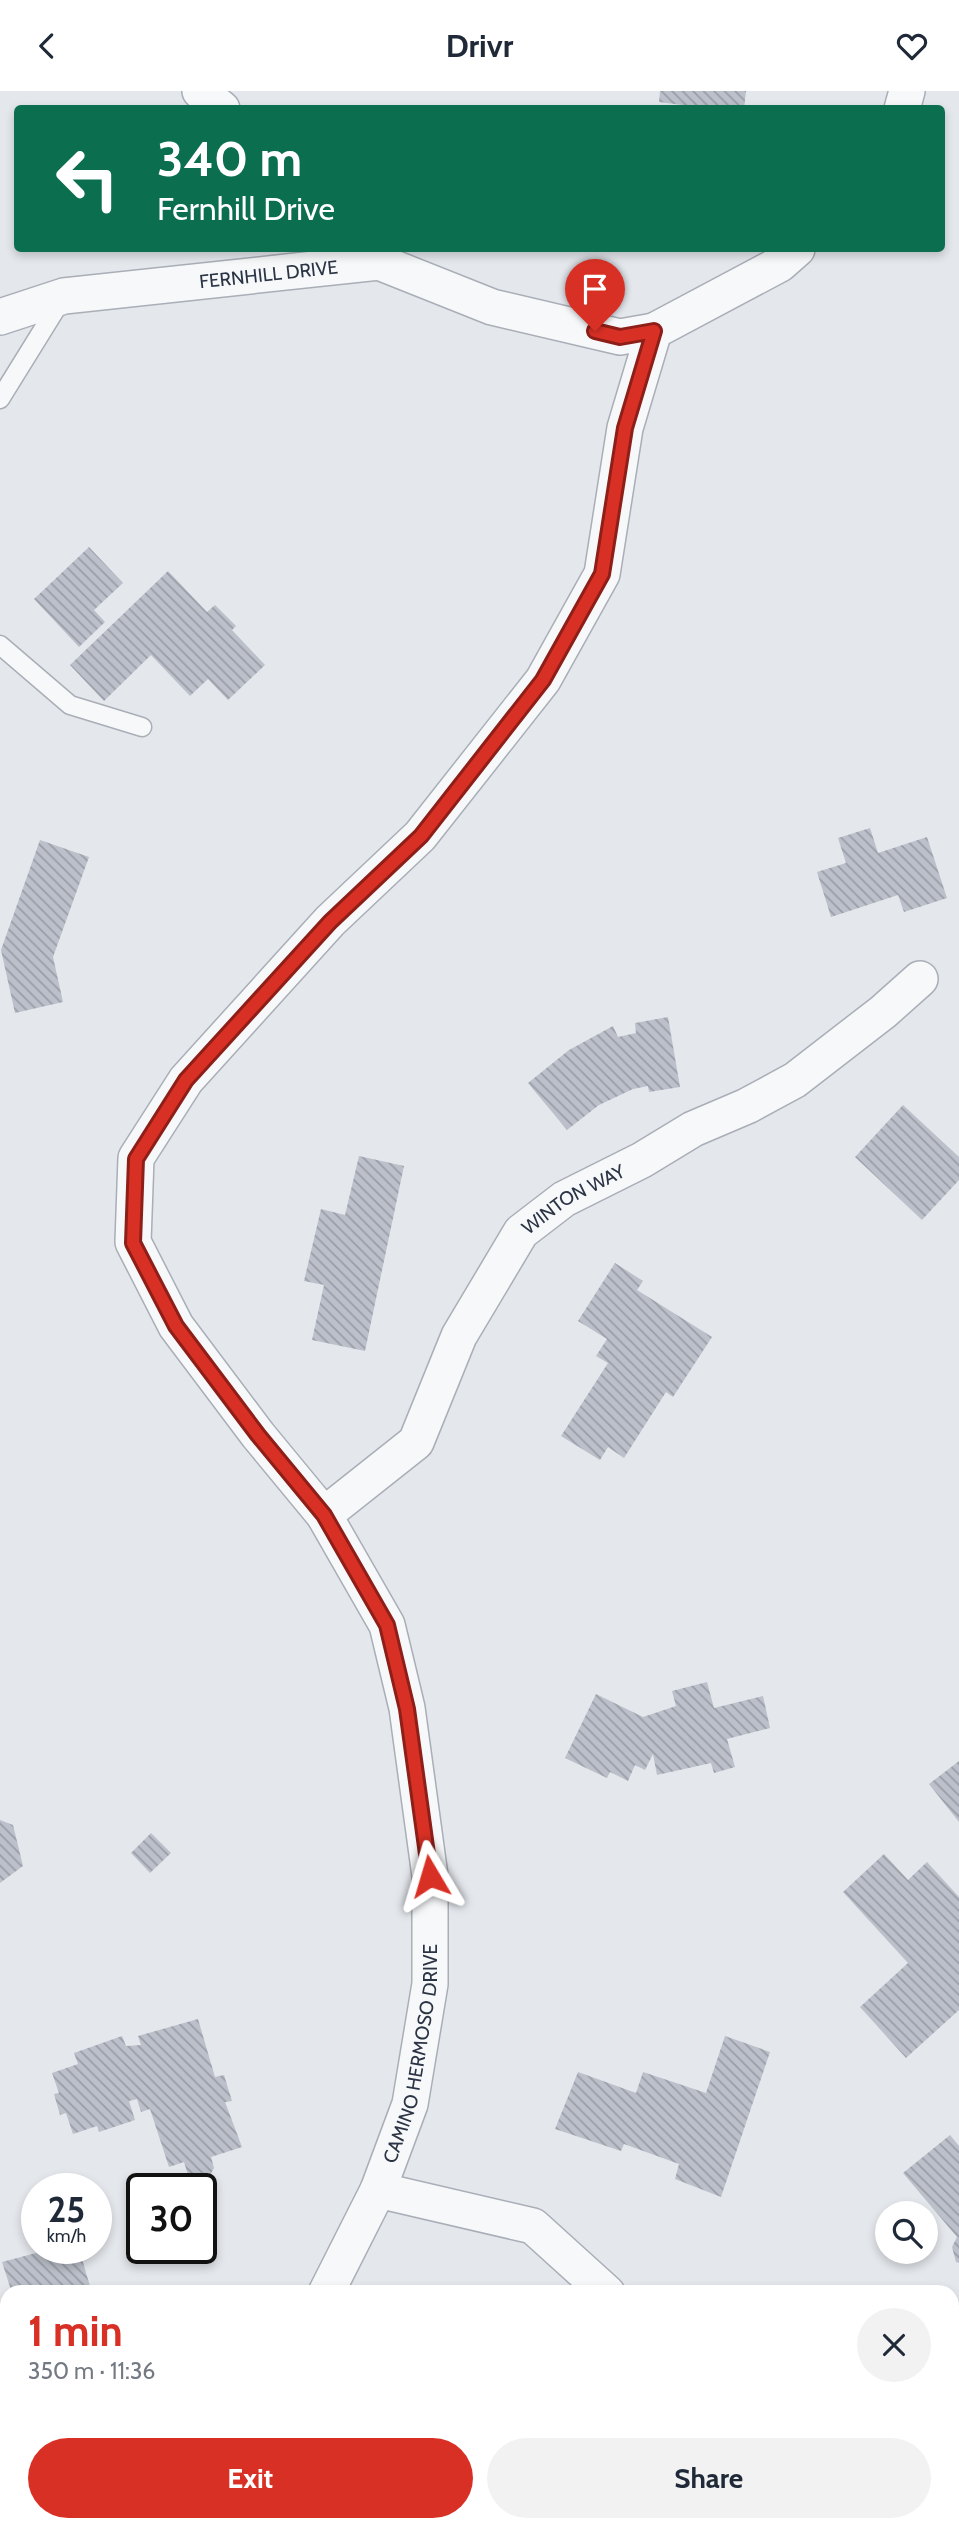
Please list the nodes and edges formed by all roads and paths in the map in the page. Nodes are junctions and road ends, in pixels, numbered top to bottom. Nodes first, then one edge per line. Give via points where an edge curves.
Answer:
1 (200, 91) edge
2 (217, 105) edge
3 (794, 252) edge
4 (375, 255) edge
5 (64, 296) junction
6 (0, 317) edge
7 (654, 331) junction
8 (0, 399) edge
9 (0, 645) edge
10 (142, 727) dead end
11 (920, 979) dead end
12 (324, 1515) junction
13 (378, 2190) junction
14 (330, 2285) edge
15 (598, 2285) edge

1 - 2 street
3 - 7 street via 780,264
4 - 5 street, FERNHILL DRIVE
4 - 7 street, FERNHILL DRIVE via 492,307 620,337
5 - 6 street, FERNHILL DRIVE
5 - 8 lane
7 - 12 street, CAMINO HERMOSO DRIVE via 625,428 602,574 543,680 421,836 330,922 186,1080 136,1159 133,1243 176,1326
9 - 10 lane via 70,705
11 - 12 street, WINTON WAY via 795,1080 565,1199 521,1232 459,1336 416,1442
12 - 13 street, CAMINO HERMOSO DRIVE via 387,1625 407,1709 430,1876 429,1984 413,2090
13 - 14 street, CAMINO HERMOSO DRIVE
13 - 15 street via 533,2226

